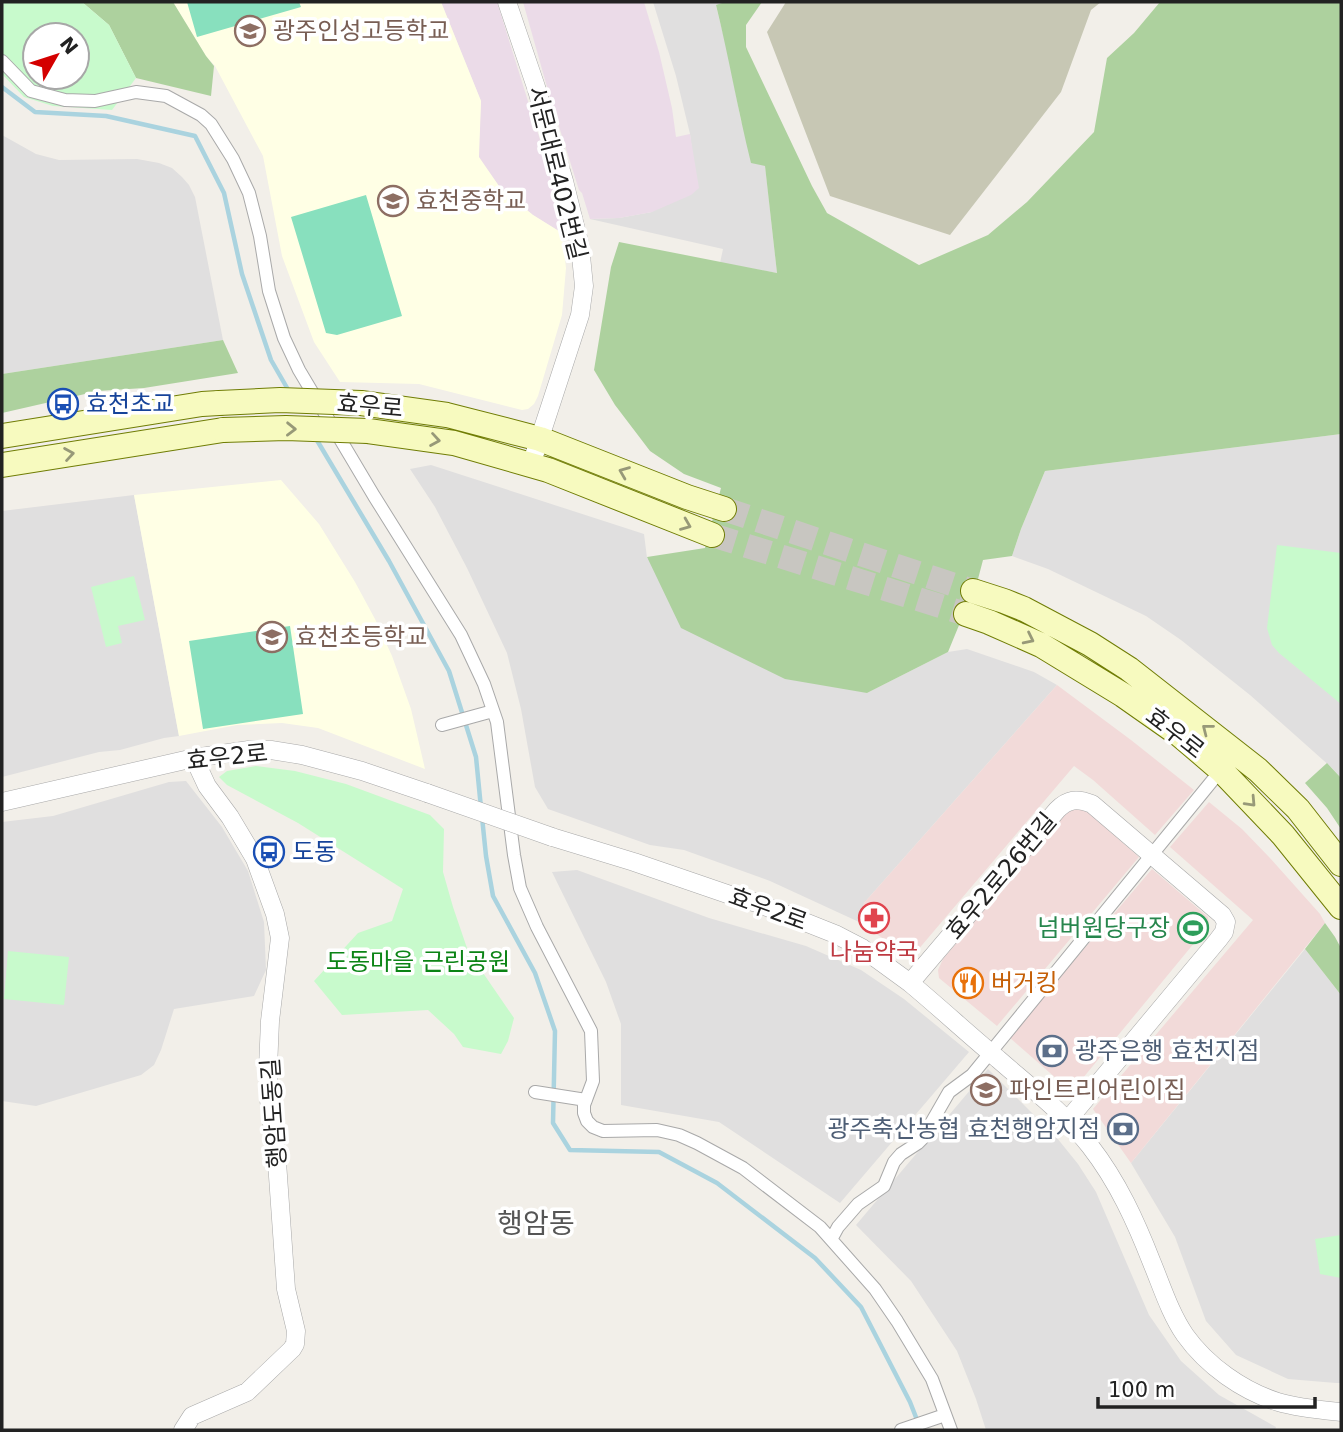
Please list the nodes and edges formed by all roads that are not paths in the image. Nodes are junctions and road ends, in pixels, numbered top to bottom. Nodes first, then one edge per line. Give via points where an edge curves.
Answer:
1 (507, 2) edge
2 (2, 61) edge
3 (2, 436) edge
4 (540, 439) junction
5 (2, 465) edge
6 (531, 465) junction
7 (724, 509) tunnel mouth
8 (712, 535) tunnel mouth
9 (488, 713) junction
10 (446, 724) dead end
11 (194, 758) junction
12 (1221, 770) junction
13 (2, 802) edge
14 (1151, 854) junction
15 (1341, 864) edge
16 (1341, 907) edge
17 (910, 983) junction
18 (989, 1052) junction
19 (540, 1093) dead end
20 (586, 1100) junction
21 (1067, 1121) junction
22 (832, 1238) junction
23 (1341, 1412) edge
24 (945, 1415) junction
25 (905, 1428) edge
26 (183, 1430) edge
27 (951, 1430) edge

1 - 4 street, 서문대로402번길 via 564,181 580,246 584,286 580,315
2 - 9 street via 31,92 95,101 136,92 166,96 211,124 249,193 269,291 299,370 461,635 484,684
3 - 4 main road, 효우로, bridge via 189,406 280,400 361,403 447,415
4 - 6 street, 서문대로402번길
7 -> 4 main road, 효우로
5 -> 6 main road, 효우로, bridge via 223,429 286,428 368,431 454,443
6 -> 8 main road, 효우로
9 - 10 street
9 - 20 street via 497,722 520,888 592,1031 593,1081
11 - 13 street, 효우2로
11 - 17 street, 효우2로, bridge via 271,750 362,771 757,903 862,948
11 - 26 street, 행암도동길 via 255,859 280,938 268,1068 286,1289 296,1331 292,1349 247,1391 191,1416
12 - 14 street
15 -> 12 main road, 효우로 via 1298,809 1258,770 1129,669 1004,601 969,603 1144,708
12 -> 16 main road, 효우로 via 1283,835
14 - 17 street, 효우2로26번길 via 1092,804 1075,799 1064,803
14 - 18 street
14 - 21 street, 효우2로26번길 via 1222,915 1224,932
17 - 18 street, 효우2로
18 - 21 street, 효우2로
18 - 22 street via 972,1074 949,1092 918,1143 894,1162 884,1186 858,1204
19 - 20 street
20 - 22 street via 583,1113 593,1126 603,1131 657,1130 697,1143 743,1168
21 - 23 street, 효우2로 via 1123,1195 1175,1318 1200,1352 1257,1394 1279,1403
22 - 24 street via 897,1321 932,1379
24 - 25 street
24 - 27 street

